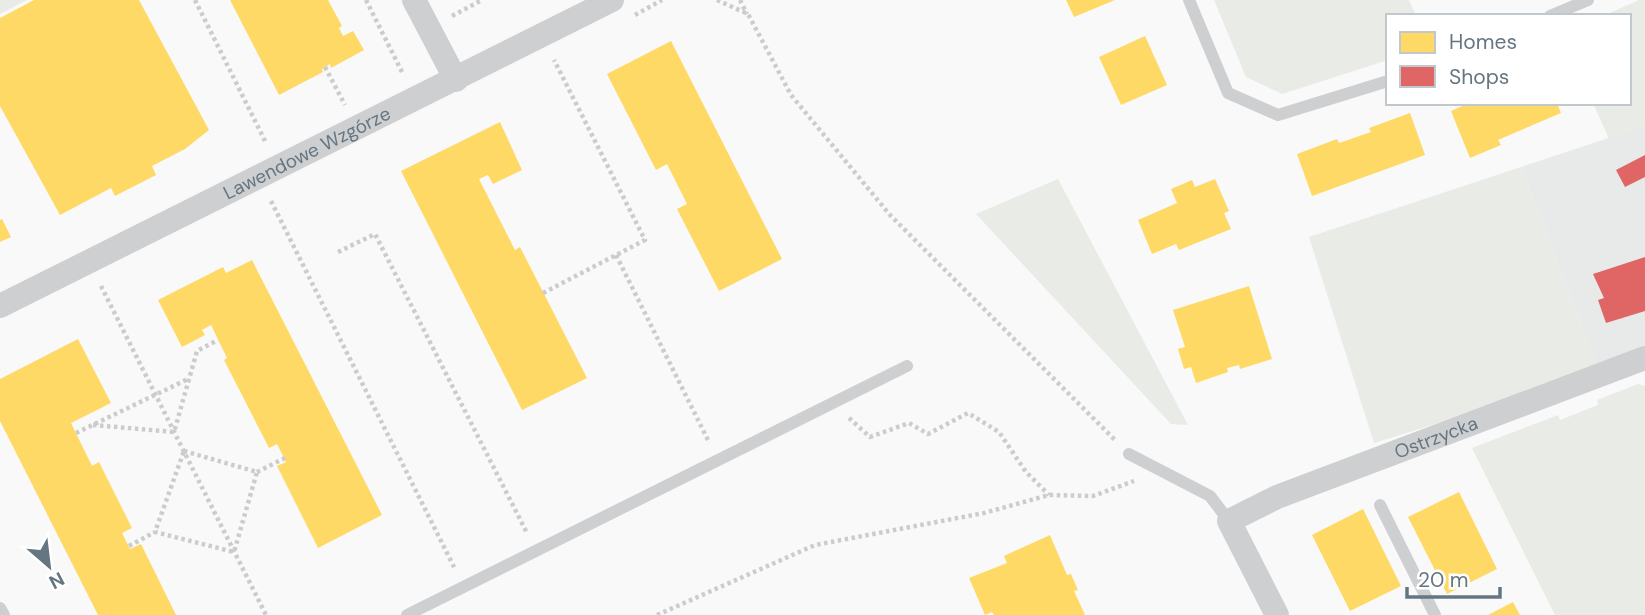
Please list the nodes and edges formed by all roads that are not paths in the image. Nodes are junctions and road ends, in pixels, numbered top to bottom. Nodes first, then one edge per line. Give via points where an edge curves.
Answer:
1 (414, 0) edge
2 (612, 0) edge
3 (1189, 0) edge
4 (1587, 0) edge
5 (1555, 14) edge
6 (456, 80) junction
7 (1386, 82) edge
8 (0, 306) edge
9 (1645, 358) edge
10 (907, 366) dead end
11 (1129, 454) road end
12 (1380, 505) dead end
13 (1229, 521) junction
14 (0, 608) edge
15 (4, 615) edge
16 (407, 615) edge
17 (1277, 615) edge
18 (1435, 615) edge

1 - 6 street
2 - 6 street, Lawendowe Wzgórze
3 - 7 lane via 1228,93 1278,115
4 - 5 lane
6 - 8 street, Lawendowe Wzgórze
9 - 13 street, Ostrzycka via 1277,497
10 - 16 lane
11 - 13 lane via 1210,496
12 - 18 lane
13 - 17 street
14 - 15 lane

